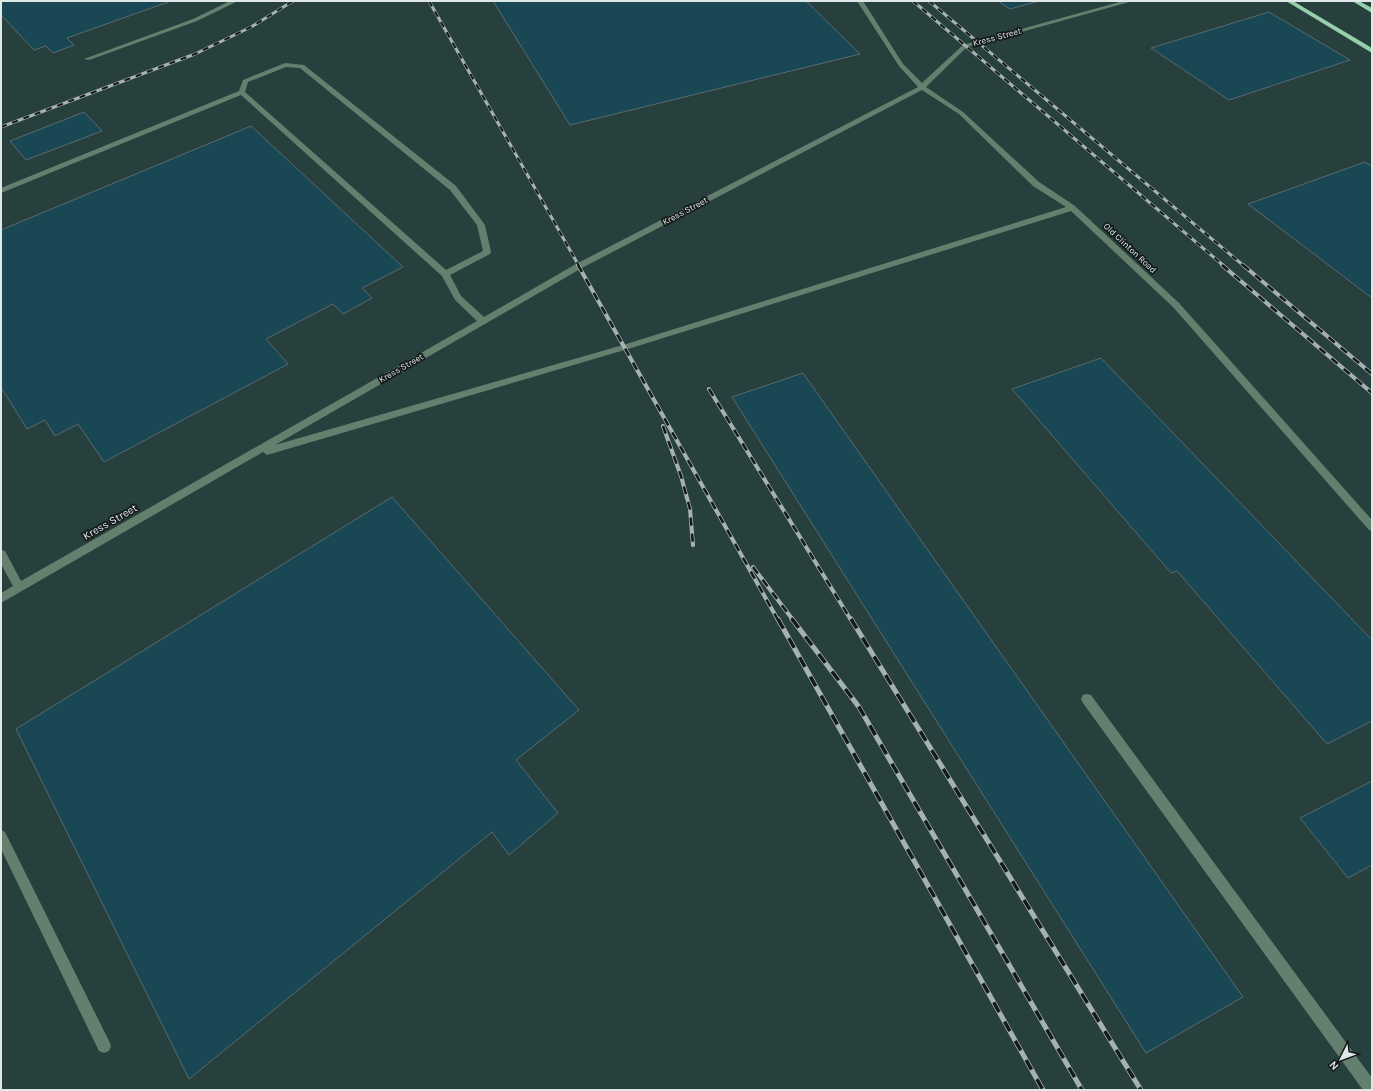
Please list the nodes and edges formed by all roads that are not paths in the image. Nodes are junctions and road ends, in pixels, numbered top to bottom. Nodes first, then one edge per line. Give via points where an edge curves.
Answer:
1 (235, 1) edge
2 (860, 1) edge
3 (1130, 1) edge
4 (1289, 1) edge
5 (1355, 1) edge
6 (1372, 11) edge
7 (1372, 51) edge
8 (87, 59) dead end
9 (922, 87) junction
10 (242, 92) junction
11 (1, 191) edge
12 (1072, 208) junction
13 (445, 274) junction
14 (483, 320) junction
15 (251, 456) junction
16 (1372, 527) edge
17 (1, 554) edge
18 (19, 588) junction
19 (1, 598) edge
20 (1087, 699) dead end
21 (1, 836) edge
22 (104, 1046) dead end
23 (1372, 1090) edge

1 - 8 street via 195,20
2 - 9 street, Old Clinton Road via 901,64
3 - 9 street, Kress Street via 965,46
4 - 7 main road
5 - 6 main road
9 - 12 street, Old Clinton Road via 961,113 1036,184
9 - 14 street, Kress Street via 579,266
10 - 11 street
10 - 13 street
10 - 13 street via 246,81 285,65 302,66 453,188 481,225 487,252
12 - 15 street, Kress Street via 625,346
12 - 16 street, Old Clinton Road via 1176,305
13 - 14 street via 458,298
14 - 15 street, Kress Street
15 - 18 street, Kress Street
17 - 18 street
18 - 19 street, Kress Street
20 - 23 street
21 - 22 street

